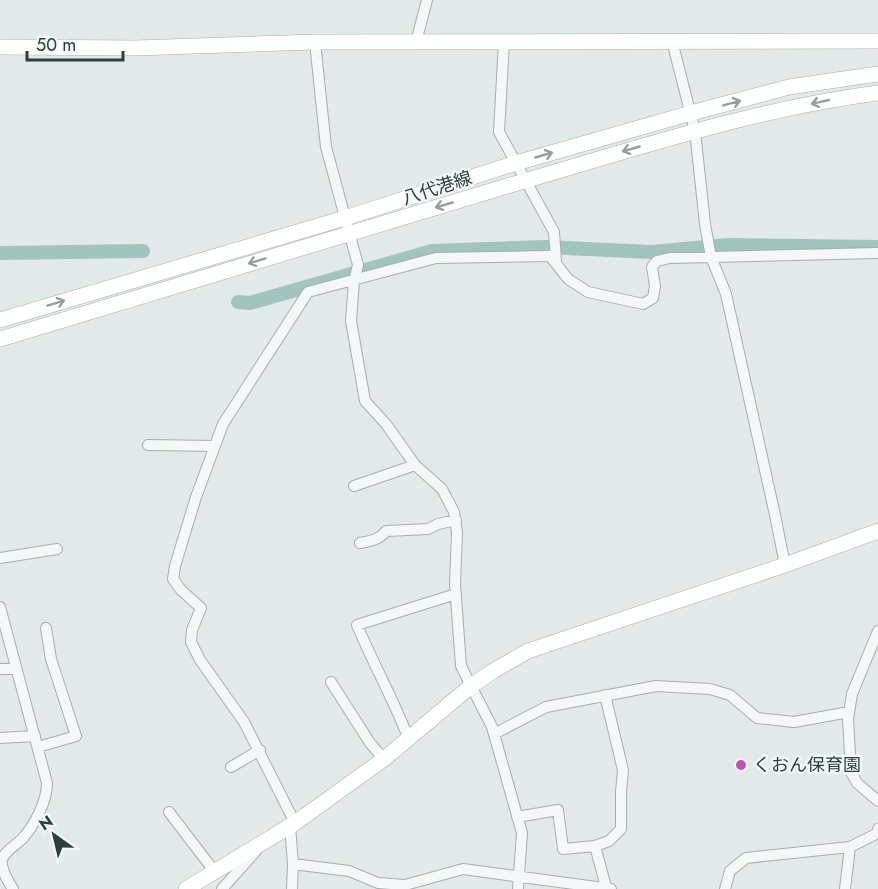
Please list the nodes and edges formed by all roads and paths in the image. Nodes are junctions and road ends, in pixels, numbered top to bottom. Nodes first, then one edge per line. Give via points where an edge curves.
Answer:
1 (427, 0) edge
2 (672, 41) junction
3 (878, 41) edge
4 (315, 42) junction
5 (416, 42) junction
6 (504, 42) junction
7 (0, 47) edge
8 (878, 74) edge
9 (878, 93) edge
10 (691, 113) junction
11 (695, 130) junction
12 (516, 163) junction
13 (525, 181) junction
14 (346, 225) junction
15 (878, 253) edge
16 (711, 257) junction
17 (556, 261) junction
18 (354, 280) junction
19 (0, 320) edge
20 (0, 339) edge
21 (148, 445) dead end
22 (215, 446) junction
23 (415, 465) junction
24 (354, 486) dead end
25 (456, 520) junction
26 (878, 531) edge
27 (360, 543) dead end
28 (57, 549) dead end
29 (0, 558) edge
30 (785, 565) junction
31 (456, 594) junction
32 (0, 607) edge
33 (46, 628) dead end
34 (878, 631) edge
35 (0, 669) edge
36 (16, 669) junction
37 (331, 682) dead end
38 (471, 686) junction
39 (605, 695) junction
40 (849, 712) junction
41 (494, 734) junction
42 (408, 737) junction
43 (0, 738) edge
44 (36, 742) junction
45 (260, 750) junction
46 (384, 759) junction
47 (231, 767) dead end
48 (878, 801) edge
49 (169, 812) dead end
50 (517, 817) junction
51 (292, 825) junction
52 (878, 829) edge
53 (265, 841) junction
54 (595, 846) junction
55 (850, 847) junction
56 (293, 864) junction
57 (215, 872) junction
58 (519, 877) junction
59 (609, 888) edge
60 (13, 889) edge
61 (186, 889) edge
62 (222, 889) edge
63 (292, 889) edge
64 (518, 889) edge
65 (725, 889) edge
66 (845, 889) edge

1 - 5 street
2 - 3 main road
2 - 6 main road
2 - 10 street
4 - 5 main road
4 - 7 main road via 135,48
4 - 14 street via 326,147
5 - 6 main road
6 - 12 street via 499,132
10 -> 8 main road, 八代港線 via 789,87
9 -> 11 main road, 八代港線
10 - 11 street
12 -> 10 main road, 八代港線
11 -> 13 main road, 八代港線
11 - 16 street
12 - 13 street
12 - 14 main road, 八代港線
13 -> 14 main road, 八代港線
13 - 17 street via 554,231
14 - 18 street via 358,266
19 -> 14 main road, 八代港線
14 -> 20 main road, 八代港線
15 - 16 street
16 - 17 street via 657,261 652,267 653,298 643,304 588,291 568,279
16 - 30 street via 726,294
17 - 18 street via 550,256 435,258
18 - 22 street via 308,292 223,424
18 - 23 street via 351,321 364,401
21 - 22 street
22 - 45 street via 173,579 201,608 191,642 200,660
23 - 24 street
23 - 25 street via 442,489
25 - 27 street via 428,529 386,531 373,541
25 - 31 street
26 - 30 main road
28 - 29 street
30 - 38 main road via 528,651
31 - 38 street via 461,666
31 - 42 street via 357,625
32 - 36 street
33 - 44 street via 51,659 75,736
34 - 40 street via 852,694
35 - 36 street
36 - 44 street
37 - 46 street
38 - 41 street
38 - 42 main road
39 - 40 street via 656,686 710,688 730,695 757,718 794,722
39 - 41 street via 546,707
39 - 54 street via 623,770 622,820 617,836
40 - 48 street via 851,772 857,783
41 - 50 street
42 - 46 main road
43 - 44 street
44 - 60 street via 48,783 47,793 24,838 2,860 2,870
45 - 47 street
45 - 51 street
46 - 51 main road
49 - 57 street
50 - 54 street via 558,810 563,849
50 - 58 street via 522,832
51 - 53 main road
51 - 56 street
52 - 55 street via 878,833
53 - 57 main road
53 - 62 street
54 - 59 street
55 - 65 street via 746,858 730,871
55 - 66 street
56 - 58 street via 349,871 378,883 405,885 463,869
56 - 63 street
57 - 61 main road
58 - 59 street
58 - 64 street

